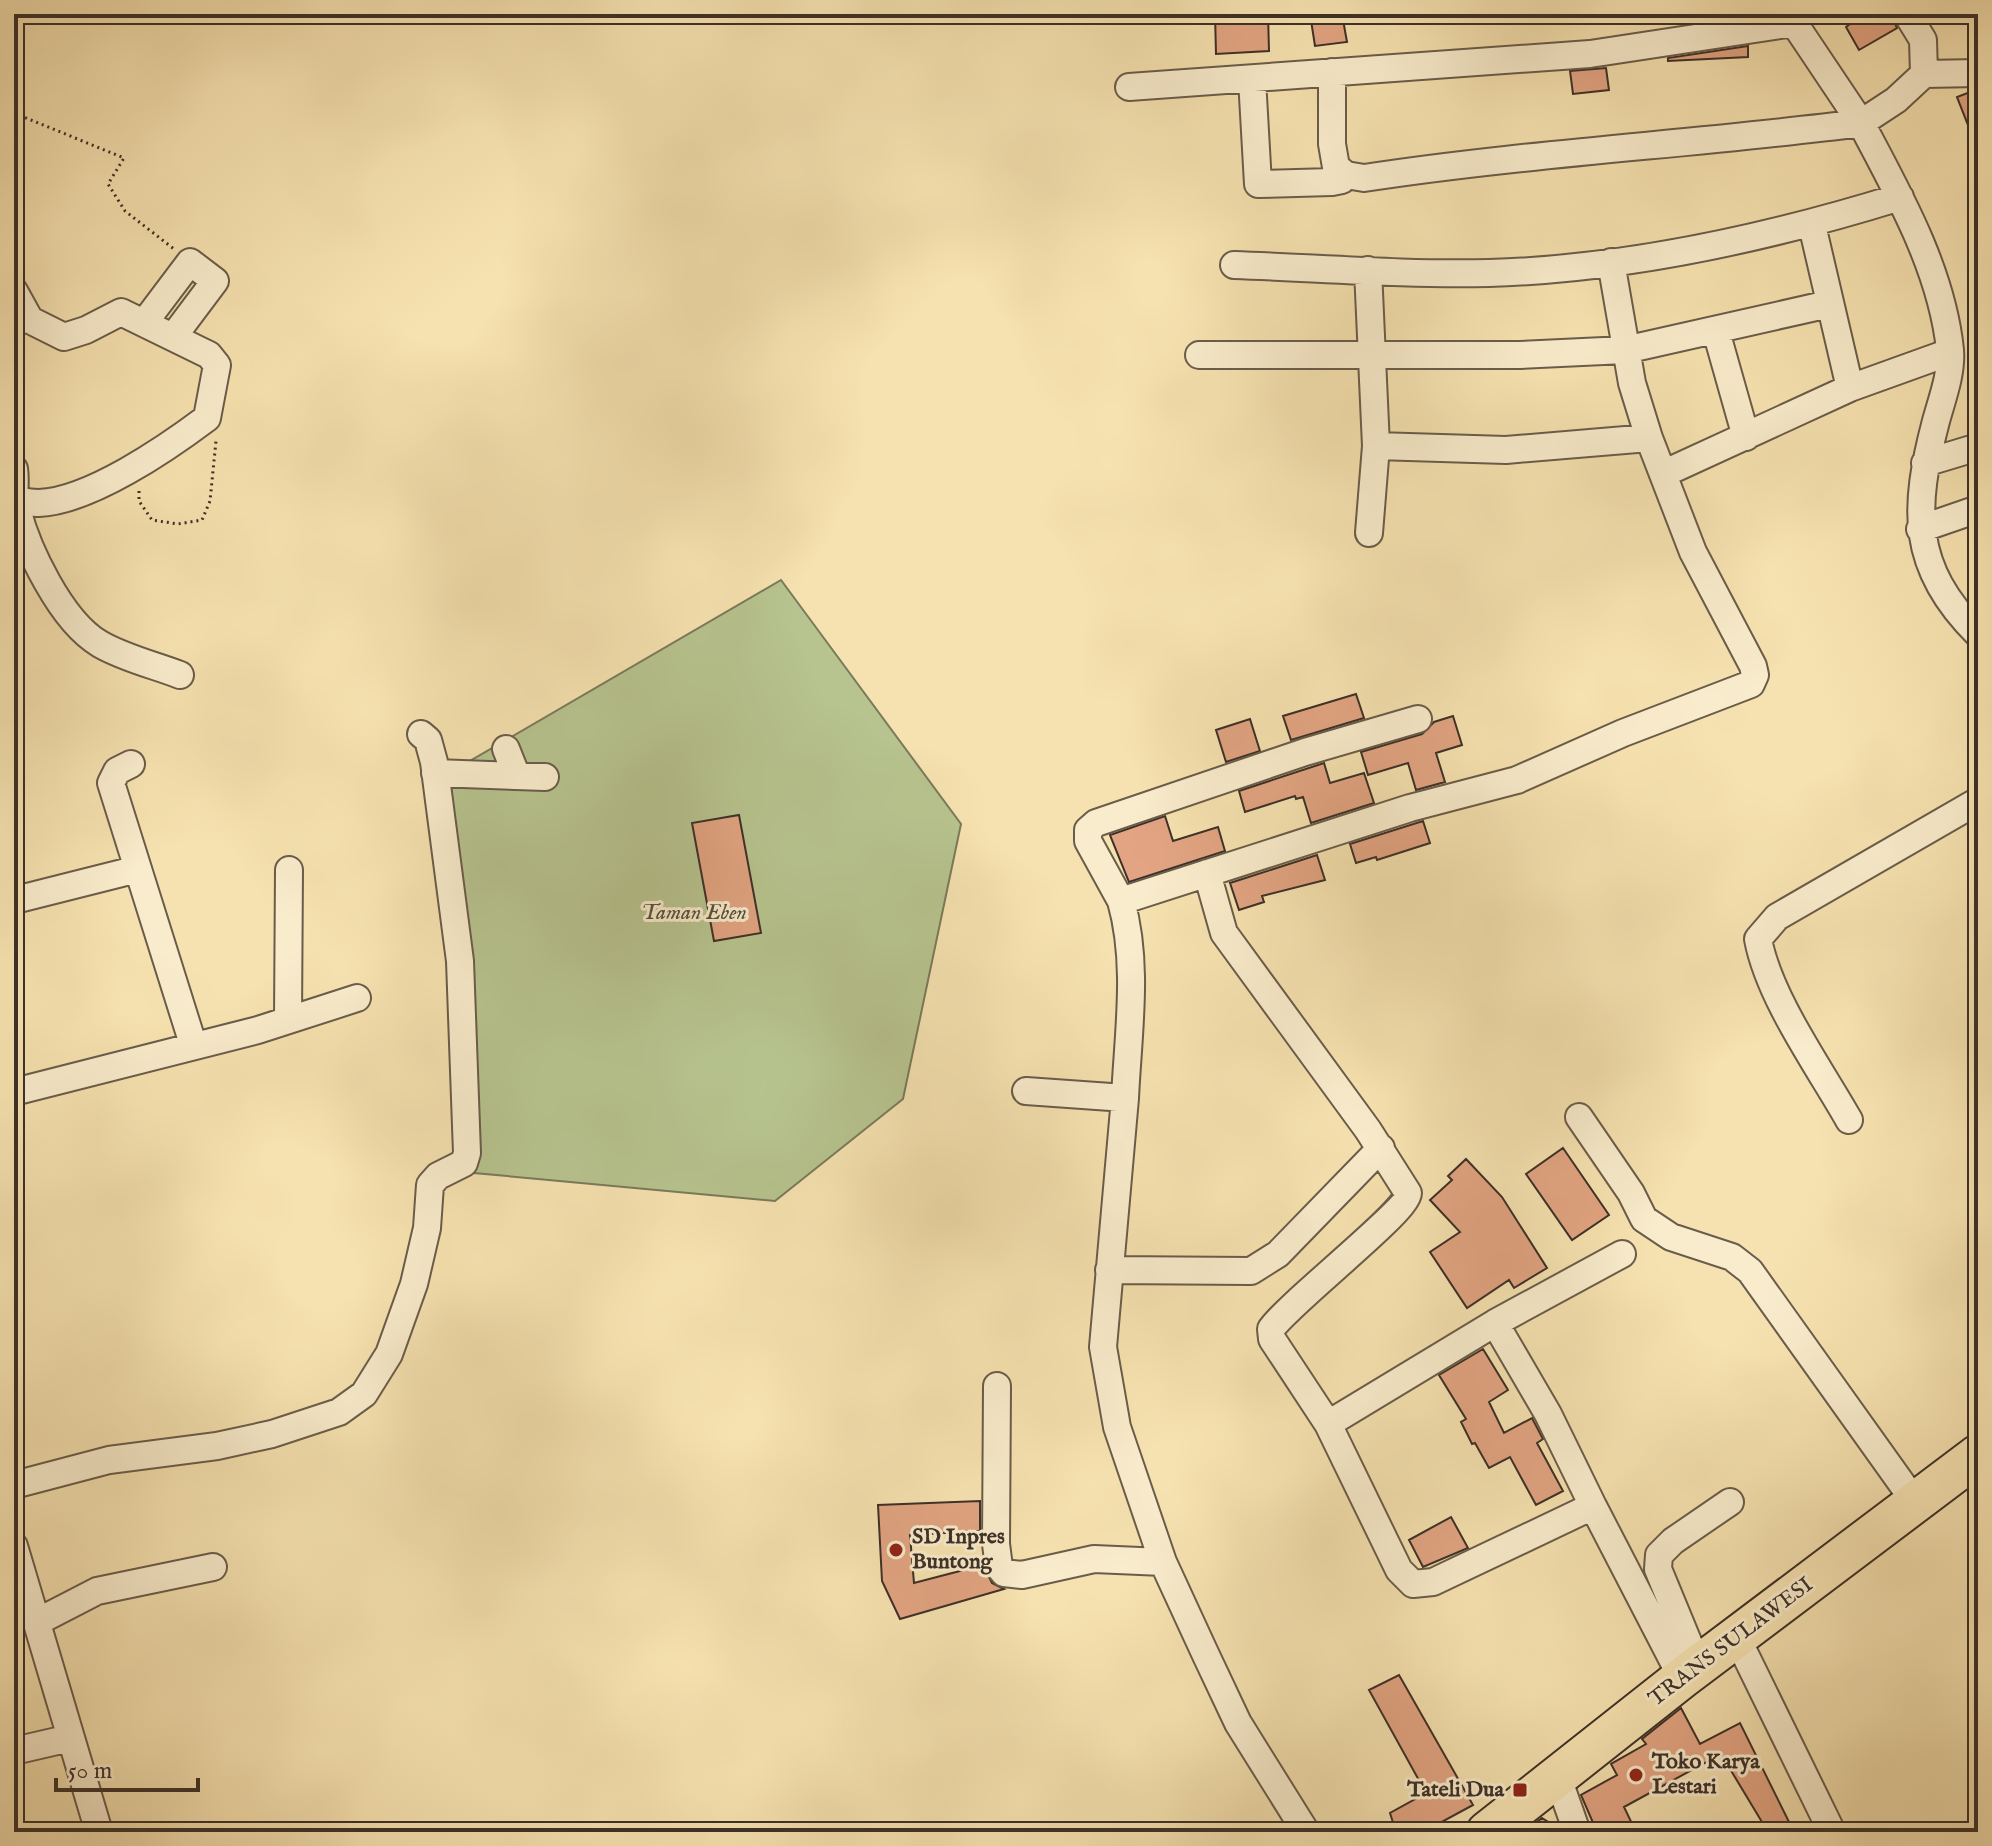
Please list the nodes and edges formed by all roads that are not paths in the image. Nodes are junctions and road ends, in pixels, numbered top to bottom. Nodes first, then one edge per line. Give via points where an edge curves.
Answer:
1 (1907, 14) edge
2 (1791, 18) edge
3 (1332, 72) junction
4 (1978, 73) edge
5 (1924, 74) junction
6 (1252, 79) junction
7 (1129, 87) dead end
8 (1861, 123) junction
9 (1346, 175) junction
10 (1900, 197) junction
11 (1812, 225) junction
12 (1611, 262) junction
13 (1234, 265) dead end
14 (1368, 270) junction
15 (14, 291) edge
16 (1829, 304) junction
17 (22, 319) edge
18 (144, 323) junction
19 (1716, 331) junction
20 (173, 337) junction
21 (1625, 350) junction
22 (1950, 352) junction
23 (1199, 355) dead end
24 (1374, 356) junction
25 (1850, 388) junction
26 (1746, 437) junction
27 (1649, 438) junction
28 (1376, 446) junction
29 (1978, 447) edge
30 (1925, 463) junction
31 (14, 469) edge
32 (1665, 473) junction
33 (14, 501) edge
34 (1978, 509) edge
35 (1920, 529) junction
36 (1369, 533) dead end
37 (1978, 634) edge
38 (180, 675) dead end
39 (1418, 719) dead end
40 (421, 734) dead end
41 (506, 749) dead end
42 (131, 764) dead end
43 (435, 773) junction
44 (516, 774) junction
45 (545, 777) dead end
46 (1978, 801) edge
47 (138, 869) junction
48 (289, 870) dead end
49 (1207, 873) junction
50 (15, 900) edge
51 (1121, 901) junction
52 (357, 998) dead end
53 (288, 1019) junction
54 (193, 1044) junction
55 (1026, 1091) dead end
56 (14, 1092) edge
57 (1125, 1098) junction
58 (1579, 1117) dead end
59 (1849, 1120) dead end
60 (1381, 1148) junction
61 (1622, 1254) dead end
62 (1109, 1270) junction
63 (1495, 1323) junction
64 (997, 1386) dead end
65 (1328, 1424) junction
66 (1976, 1463) edge
67 (14, 1485) edge
68 (1730, 1502) dead end
69 (1915, 1502) junction
70 (1593, 1506) junction
71 (14, 1546) edge
72 (1163, 1562) junction
73 (213, 1567) dead end
74 (37, 1622) junction
75 (1737, 1638) junction
76 (1690, 1672) junction
77 (70, 1738) junction
78 (14, 1751) edge
79 (1558, 1778) junction
80 (99, 1832) edge
81 (1306, 1832) edge
82 (1487, 1832) edge
83 (1577, 1832) edge
84 (1832, 1832) edge

1 - 5 street via 1923,40
2 - 3 street via 1590,54
2 - 8 street
3 - 6 street
3 - 9 street via 1332,144 1336,167
4 - 5 street
5 - 8 street
6 - 7 street
6 - 9 street via 1258,184 1332,182
8 - 9 street via 1716,142 1471,162 1364,178
8 - 10 street
10 - 11 street
10 - 22 street via 1938,294
11 - 12 street
11 - 16 street
12 - 14 street via 1487,273
12 - 21 street
13 - 14 street
14 - 24 street
15 - 17 street
16 - 19 street
16 - 25 street
17 - 18 street via 64,337 121,312
18 - 20 street
18 - 20 street via 190,262 215,281
19 - 21 street
19 - 26 street
20 - 33 street via 209,355 217,365 207,418 139,463 73,494 41,503
21 - 24 street
21 - 27 street
22 - 25 street
22 - 30 street
23 - 24 street
24 - 28 street
25 - 26 street
26 - 32 street
27 - 28 street via 1506,450
27 - 32 street
28 - 36 street
29 - 30 street
30 - 35 street
31 - 33 street
32 - 49 street via 1693,552 1753,666 1751,684 1517,780
33 - 38 street via 41,570 80,630 101,645
34 - 35 street
35 - 37 street via 1925,558 1940,588
39 - 51 street via 1096,823 1088,830 1088,841
40 - 43 street via 428,740
41 - 44 street
42 - 47 street via 117,771 111,783
43 - 44 street
43 - 67 street via 460,961 467,1153 464,1163 430,1185 414,1284 380,1373 364,1394 339,1412 272,1434 109,1460
44 - 45 street
46 - 59 street via 1777,917 1758,939 1783,1003
47 - 50 street
47 - 54 street
48 - 53 street
49 - 51 street
49 - 60 street via 1224,933
51 - 57 street via 1132,963
52 - 53 street
53 - 54 street
54 - 56 street
55 - 57 street
57 - 62 street
58 - 69 street via 1644,1219 1671,1237 1732,1257 1750,1271
60 - 62 street via 1278,1254 1251,1271
60 - 65 street via 1408,1199 1271,1329 1272,1339
61 - 63 street
62 - 72 street via 1106,1376 1121,1441
63 - 65 street
63 - 70 street
64 - 72 street via 996,1544 1004,1573 1022,1575 1094,1559
65 - 70 street via 1399,1570 1413,1584 1433,1582
66 - 69 highway, TRANS SULAWESI
68 - 76 street via 1659,1555 1658,1569
69 - 75 highway, TRANS SULAWESI
70 - 76 street
71 - 74 street
72 - 81 street via 1238,1723
73 - 74 street via 97,1591
74 - 77 street
75 - 76 highway, TRANS SULAWESI
75 - 84 street
76 - 79 highway, TRANS SULAWESI
77 - 78 street
77 - 80 street
79 - 82 highway, TRANS SULAWESI
79 - 83 street

